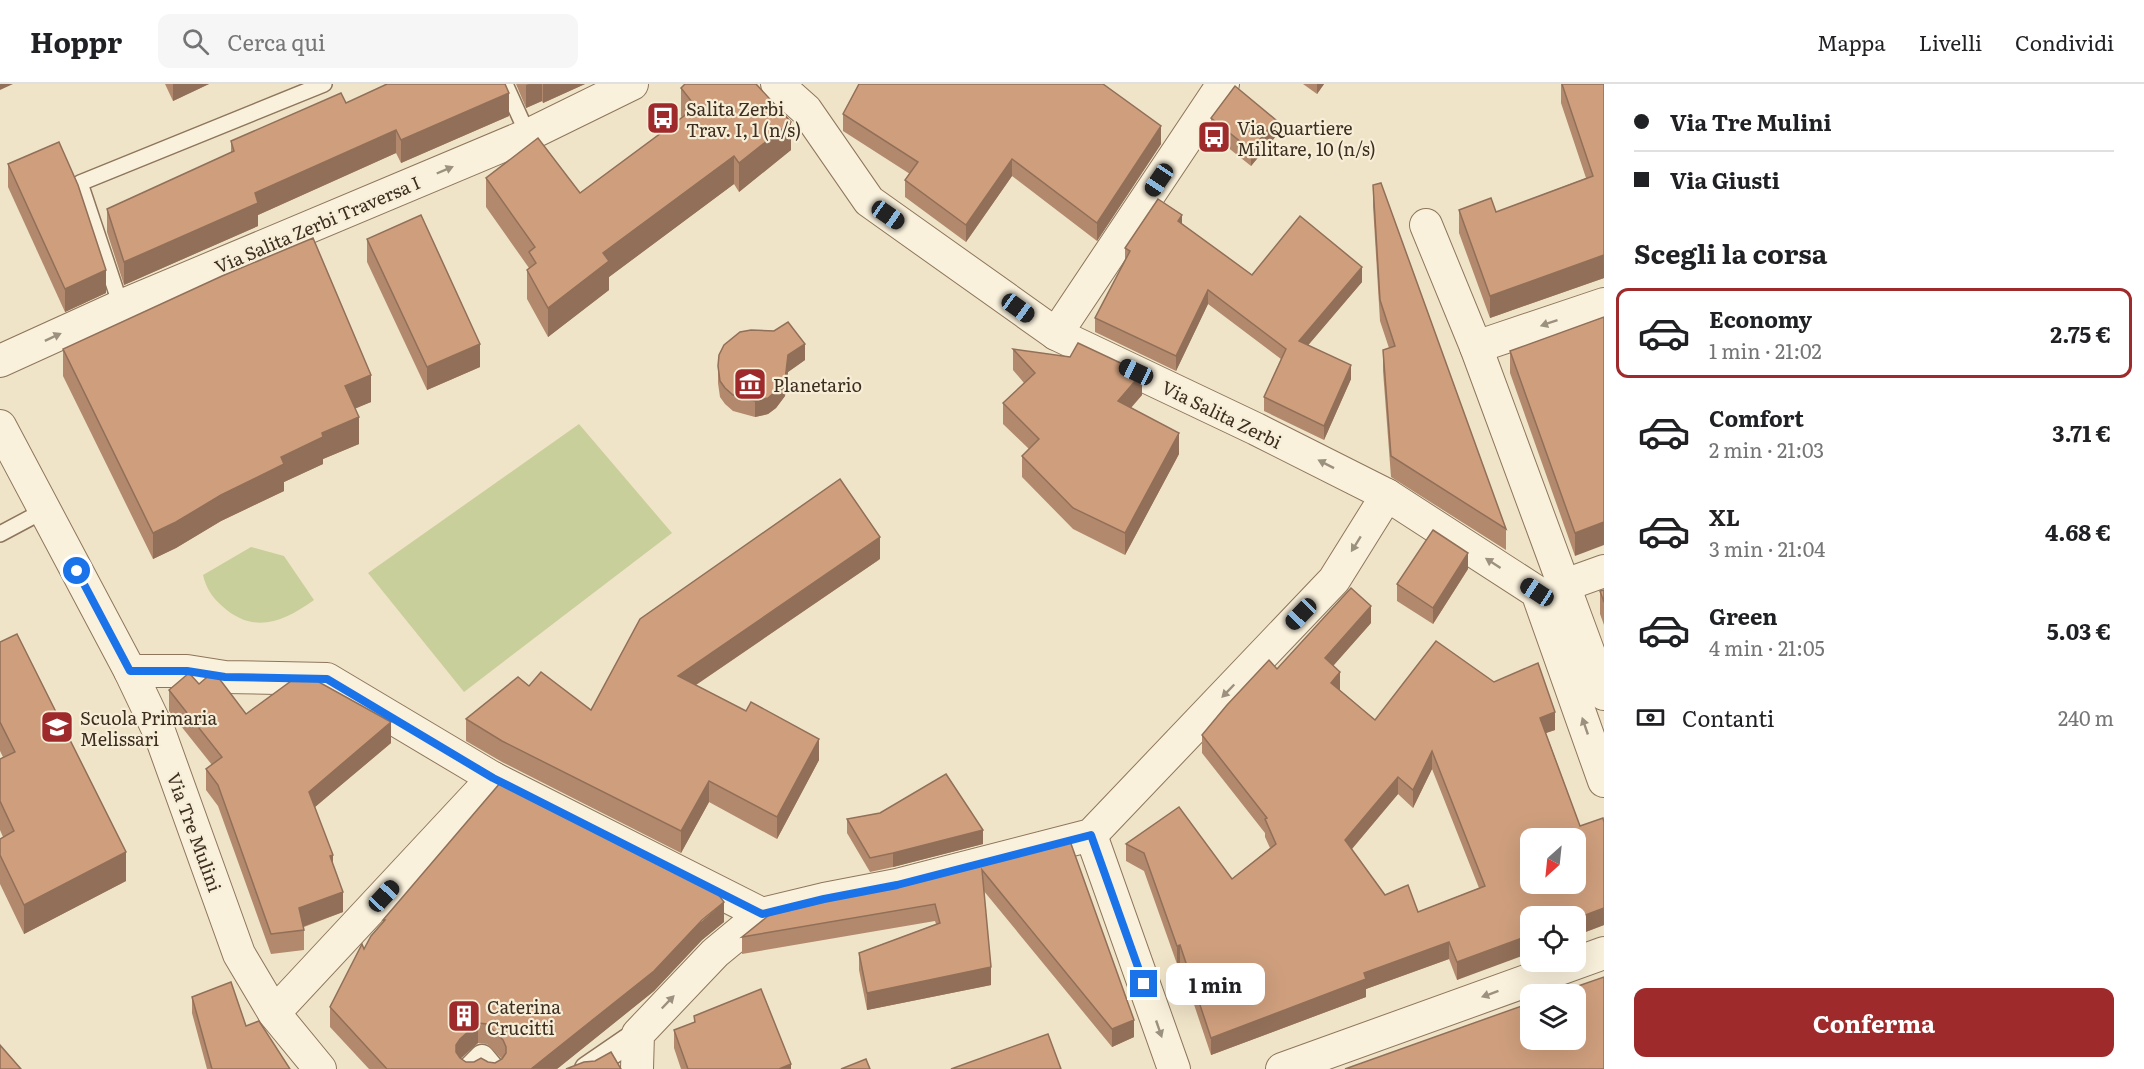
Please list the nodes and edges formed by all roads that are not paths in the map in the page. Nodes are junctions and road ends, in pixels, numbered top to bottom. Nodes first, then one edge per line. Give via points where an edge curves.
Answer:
1 (324, 84) edge
2 (505, 84) edge
3 (632, 84) edge
4 (777, 84) edge
5 (1223, 84) edge
6 (528, 135) junction
7 (1426, 225) dead end
8 (1604, 304) edge
9 (121, 306) junction
10 (1056, 334) junction
11 (1476, 347) junction
12 (0, 362) edge
13 (0, 426) edge
14 (1387, 495) junction
15 (45, 510) junction
16 (0, 534) edge
17 (1604, 571) edge
18 (1565, 585) junction
19 (130, 671) junction
20 (1604, 694) edge
21 (493, 778) junction
22 (1604, 781) edge
23 (1091, 835) junction
24 (762, 914) junction
25 (1604, 953) edge
26 (274, 1013) junction
27 (638, 1034) junction
28 (320, 1069) edge
29 (470, 1069) edge
30 (492, 1069) edge
31 (587, 1069) edge
32 (637, 1069) edge
33 (1174, 1069) edge
34 (1282, 1069) edge

1 - 9 lane via 80,183
2 - 6 lane
3 - 6 street, Via Salita Zerbi Traversa I
4 - 10 street, Via Salita Zerbi via 806,110 869,201
5 - 10 street
9 -> 6 street, Via Salita Zerbi Traversa I
7 - 11 street
8 -> 11 street
12 -> 9 street, Via Salita Zerbi Traversa I
14 -> 10 street, Via Salita Zerbi
11 - 18 street
13 - 15 street, Via Tre Mulini
22 -> 14 street, Via Salita Zerbi via 1537,592
14 -> 23 street via 1334,580
15 - 16 lane
15 - 19 street, Via Tre Mulini
17 - 18 street
18 - 20 street
19 - 21 street via 327,679
19 - 26 street, Via Tre Mulini via 160,734 239,954
21 - 24 street
21 - 26 street
23 - 24 street via 897,885
23 -> 33 street
27 -> 24 street via 715,953
25 -> 34 street
26 - 28 street, Via Tre Mulini
27 - 31 street
27 - 32 street
29 - 30 street via 482,1057

